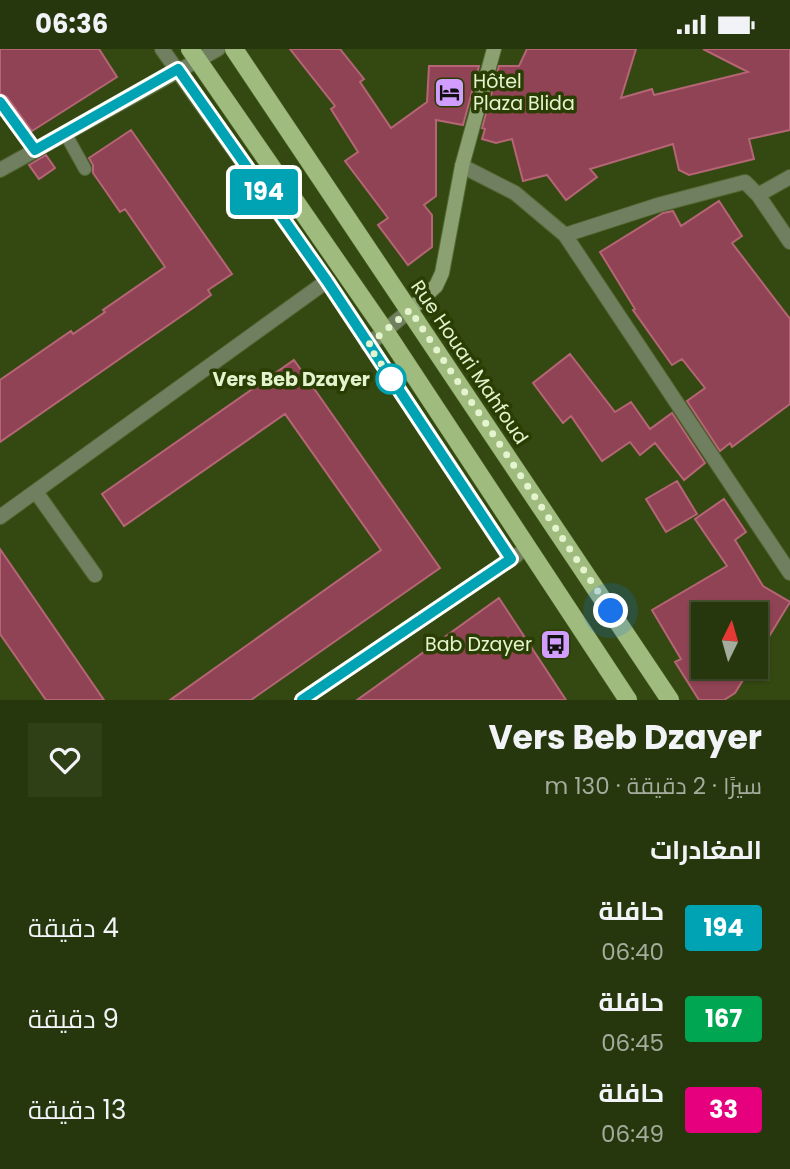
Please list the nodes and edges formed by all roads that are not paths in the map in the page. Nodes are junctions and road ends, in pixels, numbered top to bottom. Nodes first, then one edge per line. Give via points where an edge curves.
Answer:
1 (162, 49) edge
2 (218, 49) edge
3 (234, 49) edge
4 (494, 49) edge
5 (193, 54) edge
6 (178, 69) junction
7 (0, 102) edge
8 (65, 132) junction
9 (35, 150) junction
10 (462, 166) junction
11 (85, 169) dead end
12 (0, 170) edge
13 (790, 177) edge
14 (758, 195) junction
15 (565, 235) junction
16 (790, 242) edge
17 (327, 281) junction
18 (410, 310) junction
19 (385, 331) junction
20 (368, 345) junction
21 (36, 492) junction
22 (0, 517) edge
23 (527, 548) junction
24 (511, 559) junction
25 (790, 573) edge
26 (95, 575) dead end
27 (302, 700) edge
28 (628, 700) edge
29 (670, 700) edge

1 - 6 street
2 - 5 street
3 - 18 main road, Rue Houari Mahfoud
4 - 10 main road
5 - 6 street
5 - 19 main road
6 - 8 street
6 - 17 street
7 - 9 lane
8 - 9 street
8 - 11 lane
9 - 12 street
10 - 15 street via 515,193
10 - 18 main road via 442,273 436,286
13 - 14 street
14 - 15 street via 745,182
14 - 16 street
15 - 25 street
17 - 20 street
17 - 21 street
18 - 19 street
18 - 29 main road, Rue Houari Mahfoud
19 - 20 street
19 - 23 main road
20 - 24 street
21 - 22 street
21 - 26 street
23 - 24 street
23 - 28 main road
24 - 27 street

